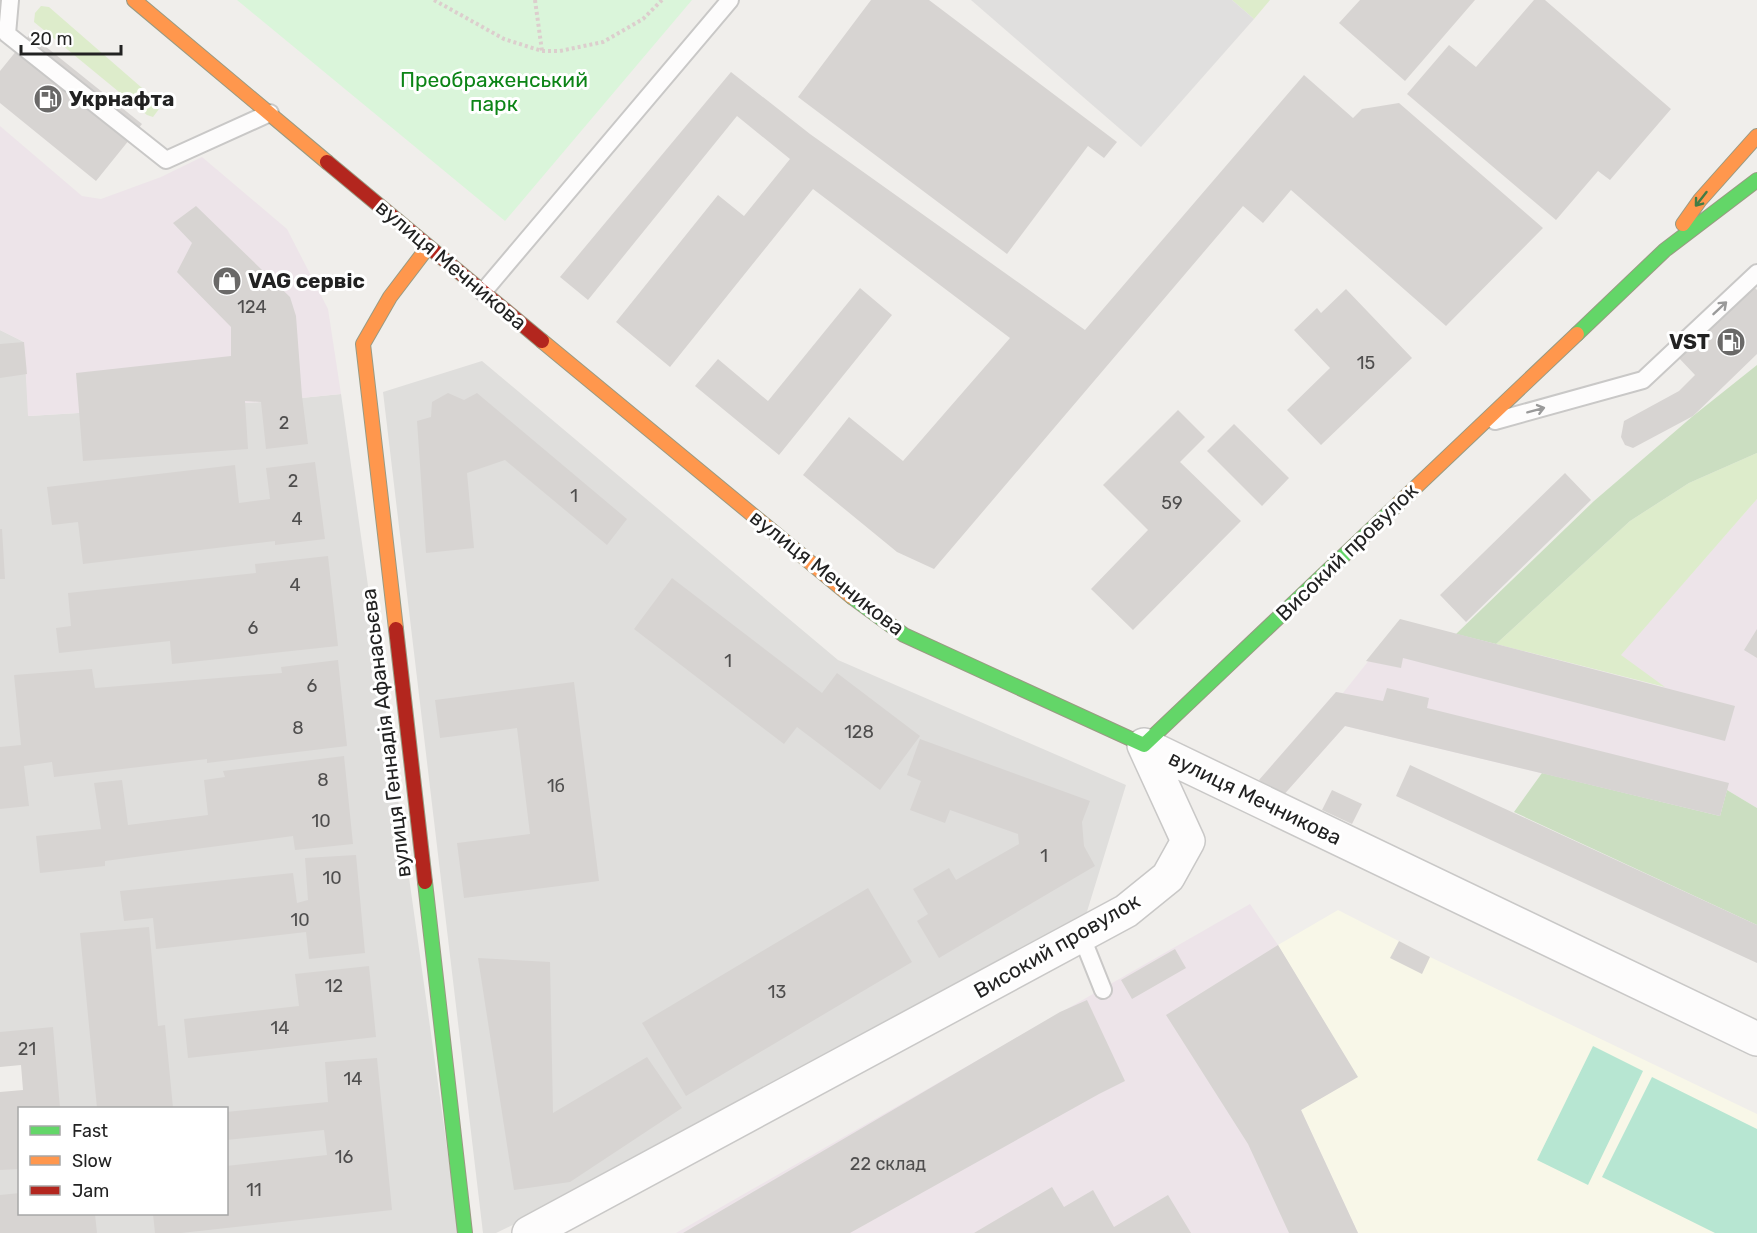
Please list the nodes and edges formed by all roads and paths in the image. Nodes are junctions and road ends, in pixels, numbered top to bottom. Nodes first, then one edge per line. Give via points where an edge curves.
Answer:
1 (10, 0) edge
2 (134, 0) edge
3 (434, 0) edge
4 (535, 0) edge
5 (662, 0) edge
6 (730, 0) edge
7 (542, 51) junction
8 (270, 113) junction
9 (1757, 136) edge
10 (1757, 180) edge
11 (428, 247) junction
12 (1665, 250) junction
13 (1757, 273) edge
14 (483, 292) junction
15 (1480, 425) junction
16 (1144, 745) junction
17 (1081, 935) junction
18 (1103, 990) dead end
19 (1757, 1039) edge
20 (465, 1233) edge
21 (529, 1233) edge

1 - 8 lane via 7,34 166,160
2 - 8 main road, вулиця Мечникова
3 - 7 path via 504,39
4 - 7 path
5 - 7 path via 643,19 603,42
6 - 14 lane
8 - 11 main road, вулиця Мечникова
9 -> 12 main road, Високий провулок via 1700,200
10 - 12 main road, Високий провулок
11 - 14 main road, вулиця Мечникова
11 - 20 main road, вулиця Геннадія Афанасьєва via 390,297 363,344
12 - 15 main road, Високий провулок
15 -> 13 lane via 1643,380
14 - 16 main road, вулиця Мечникова via 846,593 904,635
15 - 16 main road, Високий провулок
16 - 17 street, Високий провулок via 1188,842 1168,877 1126,911
16 - 19 street, вулиця Мечникова
17 - 18 lane
17 - 21 street, Високий провулок

